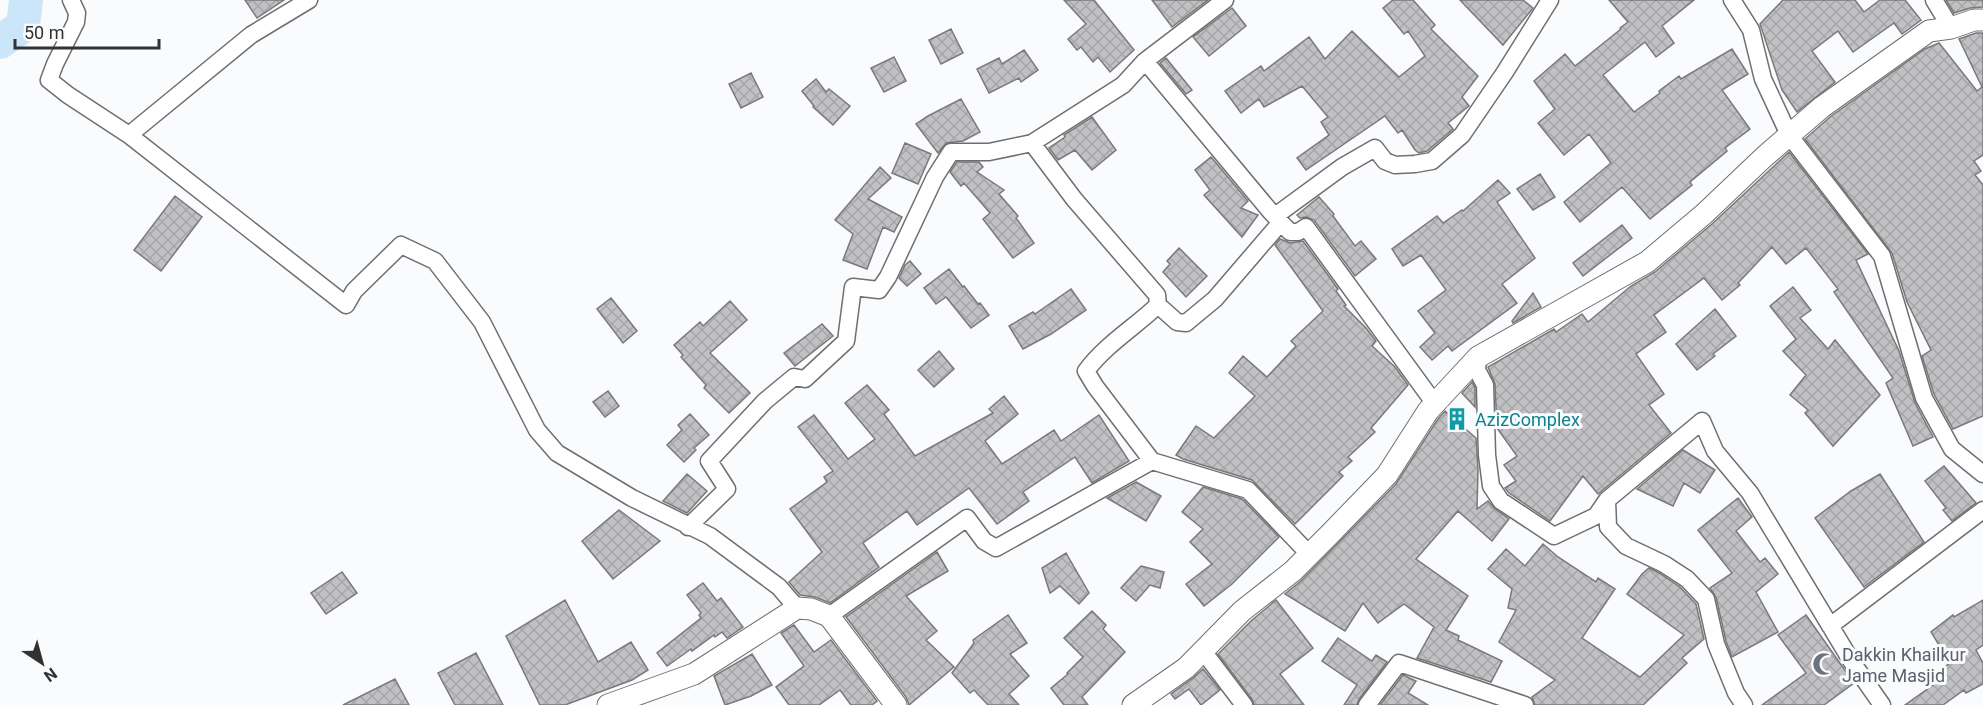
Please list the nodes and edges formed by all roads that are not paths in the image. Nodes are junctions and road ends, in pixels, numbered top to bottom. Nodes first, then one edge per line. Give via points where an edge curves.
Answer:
1 (71, 0) edge
2 (309, 0) edge
3 (1225, 0) edge
4 (1550, 0) edge
5 (1732, 0) edge
6 (1934, 0) edge
7 (1983, 20) edge
8 (1951, 28) junction
9 (1145, 61) junction
10 (129, 135) junction
11 (1788, 135) junction
12 (1032, 143) junction
13 (1278, 219) junction
14 (1158, 305) junction
15 (1478, 357) junction
16 (1435, 404) junction
17 (1152, 461) junction
18 (1983, 474) edge
19 (1607, 500) junction
20 (1983, 510) edge
21 (688, 527) junction
22 (1309, 554) junction
23 (797, 608) junction
24 (829, 616) junction
25 (1830, 626) junction
26 (1203, 651) junction
27 (608, 705) edge
28 (896, 705) edge
29 (1133, 705) edge
30 (1244, 705) edge
31 (1367, 705) edge
32 (1525, 705) edge
33 (1744, 705) edge
34 (1882, 705) edge

1 - 10 street via 76,22 49,80
2 - 10 street via 251,35
3 - 9 street
4 - 13 street via 1462,135 1432,161 1395,165 1385,161 1375,148 1342,167
5 - 11 street via 1751,30 1762,79
6 - 8 street
7 - 8 street
8 - 11 street via 1929,31
9 - 12 street via 1123,85
9 - 13 street
10 - 21 street via 346,305 354,291 401,245 435,261 482,322 537,430 557,453
11 - 15 street via 1647,262
11 - 18 street via 1882,256 1924,398 1952,449
12 - 14 street via 1074,199 1157,295
12 - 21 street via 989,152 951,152 879,290 853,287 846,341 805,379 794,377 765,401 709,461 727,489
13 - 14 street via 1215,299 1186,323 1177,322
13 - 16 street via 1290,232 1306,227
14 - 17 street via 1086,371
15 - 16 street
15 - 19 street via 1477,370 1485,385 1491,486 1501,501 1554,536 1596,516
16 - 22 street via 1387,475
17 - 22 street via 1248,490
17 - 24 street via 996,548 984,541 967,518
19 - 25 street via 1702,421 1715,450 1750,493
19 - 33 street via 1608,527 1626,546 1687,579 1706,599 1716,644
20 - 25 street
21 - 23 street via 710,536 779,587
22 - 26 street via 1242,611
23 - 24 street
23 - 27 street via 694,675
24 - 28 street
25 - 34 street
26 - 29 street via 1186,668
26 - 30 street
31 - 32 street via 1399,663

